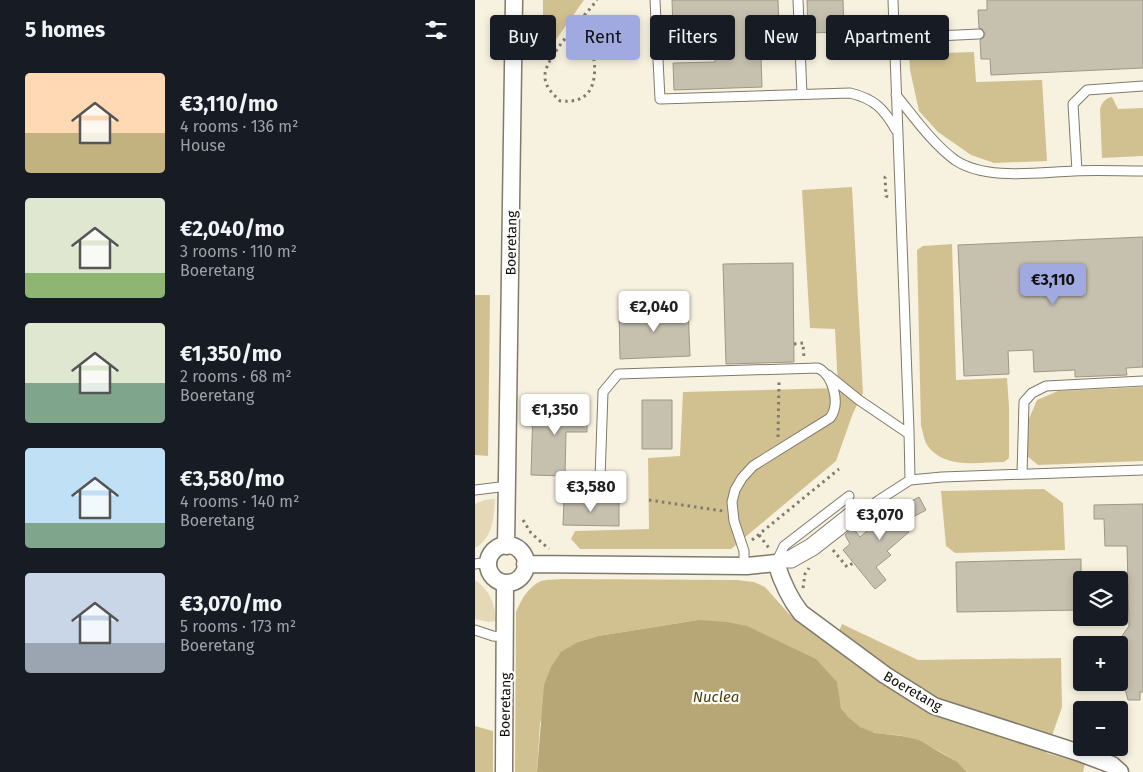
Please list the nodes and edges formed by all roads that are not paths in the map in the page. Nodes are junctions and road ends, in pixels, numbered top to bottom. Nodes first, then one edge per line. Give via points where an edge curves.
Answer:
1 (514, 0) edge
2 (655, 0) edge
3 (798, 0) edge
4 (893, 0) edge
5 (893, 15) edge
6 (979, 34) dead end
7 (949, 35) edge
8 (895, 60) edge
9 (1143, 86) edge
10 (802, 94) junction
11 (896, 95) junction
12 (898, 132) junction
13 (1077, 171) junction
14 (1143, 171) edge
15 (827, 375) junction
16 (1143, 381) edge
17 (909, 434) junction
18 (1143, 470) edge
19 (1022, 474) junction
20 (601, 478) dead end
21 (909, 480) junction
22 (508, 486) junction
23 (475, 490) edge
24 (849, 496) dead end
25 (506, 546) junction
26 (481, 563) edge
27 (776, 563) junction
28 (525, 564) junction
29 (744, 566) junction
30 (505, 583) junction
31 (475, 630) edge
32 (506, 637) junction
33 (504, 772) edge
34 (1119, 772) edge

1 - 22 street, Boeretang
2 - 10 lane via 660,99
3 - 10 lane
4 - 5 lane
6 - 7 lane
8 - 11 lane
9 - 13 lane via 1087,90 1073,104
10 - 12 lane via 850,93 865,96 880,106
11 - 12 lane
11 - 13 lane via 955,160 975,170 1007,174
12 - 17 lane
13 - 14 lane
15 - 17 lane
15 - 20 lane via 818,368 619,374 603,392
15 - 29 lane via 836,399 834,413 753,466 735,490 733,513 744,551
16 - 19 lane via 1046,386 1032,393 1024,402
17 - 21 lane
18 - 19 lane
19 - 21 lane
21 - 27 lane via 872,505 857,506 809,544
22 - 23 lane
22 - 25 street, Boeretang
24 - 27 lane via 784,546
25 - 26 street via 496,548
25 - 28 street via 519,550
26 - 30 street via 494,578
27 - 29 street
27 - 34 street, Boeretang via 783,585 801,613 885,675 934,706 1083,754 1112,765
28 - 29 street
28 - 30 street via 517,580
30 - 32 street, Boeretang
31 - 32 lane
32 - 33 street, Boeretang

